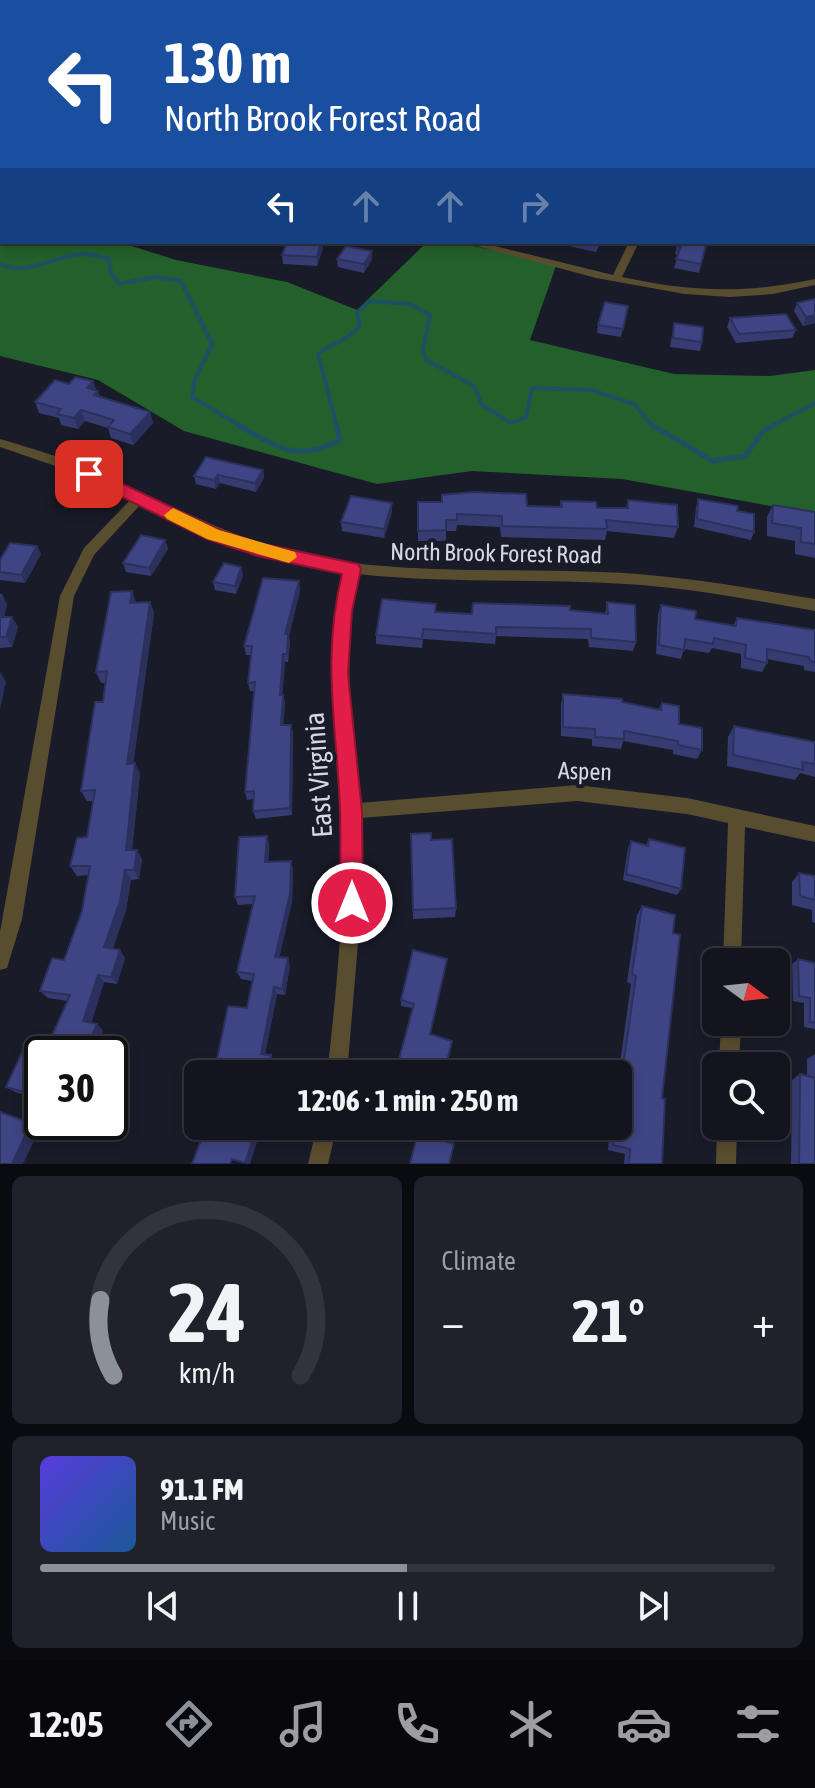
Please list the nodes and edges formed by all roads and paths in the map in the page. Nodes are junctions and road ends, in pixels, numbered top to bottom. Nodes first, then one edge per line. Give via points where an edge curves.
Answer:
1 (476, 244) edge
2 (633, 244) edge
3 (617, 277) junction
4 (815, 282) edge
5 (0, 443) edge
6 (139, 498) junction
7 (352, 569) junction
8 (815, 605) edge
9 (351, 811) junction
10 (737, 816) junction
11 (815, 834) edge
12 (732, 948) edge
13 (0, 961) edge
14 (338, 1060) edge
15 (324, 1140) edge
16 (727, 1140) edge
17 (318, 1164) edge
18 (726, 1164) edge

1 - 3 street
2 - 3 street
3 - 4 street via 721,295 772,292
5 - 6 street, North Brook Forest Road via 61,462
6 - 7 street, North Brook Forest Road via 258,549
6 - 13 street via 89,552 67,596 13,919
7 - 8 street, North Brook Forest Road via 427,577 637,579
7 - 9 street, East Virginia via 342,611 338,674
9 - 10 street, Aspen via 577,793 635,797
9 - 14 street, East Virginia via 352,903
10 - 11 street, Aspen
10 - 12 street
15 - 17 street
16 - 18 street

